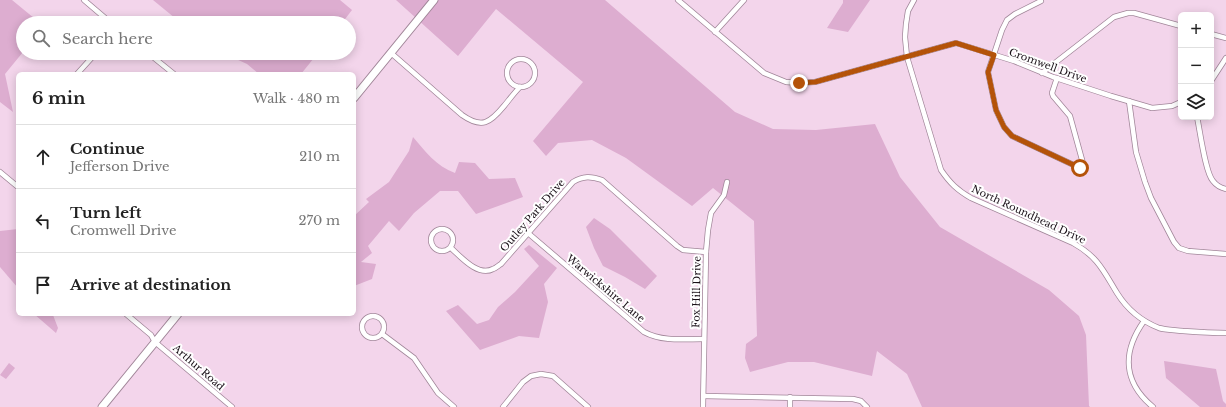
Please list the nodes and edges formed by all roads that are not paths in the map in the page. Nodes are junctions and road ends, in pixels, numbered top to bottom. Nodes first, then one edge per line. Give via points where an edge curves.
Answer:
1 (84, 0) edge
2 (434, 0) edge
3 (678, 0) edge
4 (744, 0) edge
5 (914, 0) edge
6 (1041, 1) edge
7 (103, 16) edge
8 (1178, 25) edge
9 (715, 32) junction
10 (1214, 35) edge
11 (1226, 38) edge
12 (391, 53) junction
13 (994, 55) junction
14 (907, 56) junction
15 (1226, 58) edge
16 (90, 60) edge
17 (157, 60) edge
18 (79, 72) edge
19 (172, 72) edge
20 (1042, 72) junction
21 (1214, 76) edge
22 (1057, 78) junction
23 (520, 87) junction
24 (356, 96) edge
25 (1129, 101) junction
26 (1178, 103) edge
27 (1198, 120) edge
28 (0, 172) edge
29 (727, 182) dead end
30 (16, 185) edge
31 (1226, 189) edge
32 (528, 234) junction
33 (451, 248) junction
34 (706, 252) junction
35 (1226, 254) edge
36 (128, 316) edge
37 (176, 316) edge
38 (1144, 321) junction
39 (382, 334) junction
40 (1226, 334) edge
41 (704, 339) junction
42 (155, 342) junction
43 (704, 396) junction
44 (790, 397) junction
45 (102, 407) edge
46 (232, 407) edge
47 (454, 407) edge
48 (503, 407) edge
49 (588, 407) edge
50 (703, 407) edge
51 (790, 407) edge
52 (867, 407) edge
53 (1153, 407) edge

1 - 7 street
2 - 12 main road
3 - 9 street, Cromwell Drive
4 - 9 street
5 - 14 street, North Roundhead Drive via 908,11 906,24
6 - 13 street via 1007,20
8 - 20 street via 1134,13 1114,17
9 - 14 street, Cromwell Drive via 764,73 786,82 815,82
10 - 11 street
12 - 23 street via 471,122 491,120
12 - 24 main road
13 - 14 street, Cromwell Drive via 956,43
13 - 20 street, Cromwell Drive
13 - 22 street via 988,72 996,110 1004,127 1017,139 1080,168 1084,167 1070,116 1052,93
14 - 38 street, North Roundhead Drive via 940,170 948,181 971,198 1084,249 1104,270 1132,312
15 - 21 street
16 - 18 street
17 - 19 street
20 - 22 street, Cromwell Drive
22 - 25 street, Cromwell Drive
23 - 23 street via 528,85 534,78 534,68 525,60 516,60 508,70 509,79
25 - 26 street, Cromwell Drive via 1152,108
25 - 35 street via 1136,152 1145,182 1174,242 1179,248 1188,251
27 - 31 street via 1208,172 1212,180
28 - 30 street
29 - 34 street, Fox Hill Drive via 724,194 711,213
32 - 33 street, Outley Park Drive via 501,264 492,270 474,268
32 - 34 street, Outley Park Drive via 573,182 580,178 595,177 602,180 677,246 683,250
32 - 41 street, Warwickshire Lane via 644,332 662,339
33 - 33 street via 444,251 434,249 430,242 434,232 448,230 453,237
34 - 41 street, Fox Hill Drive
36 - 42 street, Arthur Road
37 - 42 main road
38 - 40 street, North Roundhead Drive via 1160,328
38 - 53 street via 1131,344 1129,366 1137,389
39 - 39 street via 374,338 367,336 362,328 366,318 380,318 384,324
39 - 47 street via 414,358 438,393
41 - 43 street, Fox Hill Drive
42 - 45 main road
42 - 46 street, Arthur Road
43 - 44 street
43 - 50 street, Fox Hill Drive
44 - 51 street
44 - 52 street via 853,399
48 - 49 street via 523,382 531,376 541,374 553,376

